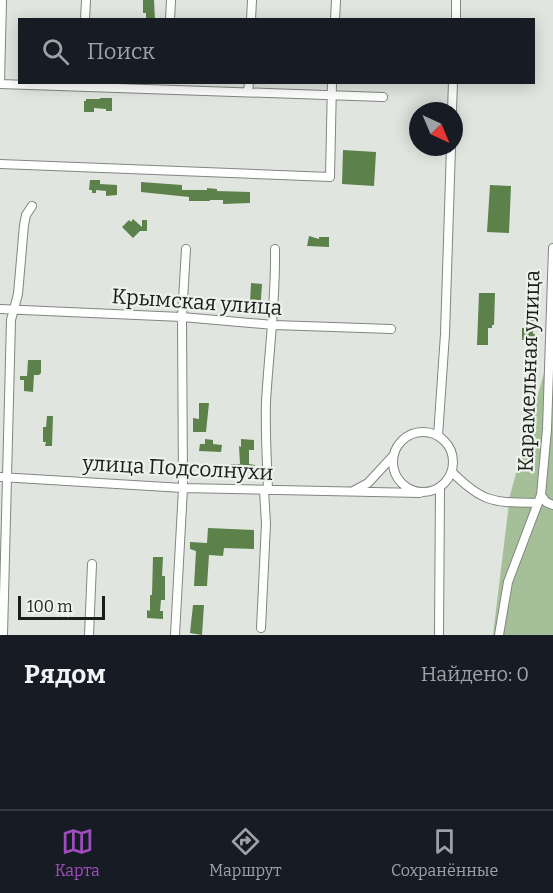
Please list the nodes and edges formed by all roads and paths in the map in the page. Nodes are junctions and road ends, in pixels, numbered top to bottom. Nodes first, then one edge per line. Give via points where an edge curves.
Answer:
1 (3, 0) edge
2 (86, 0) edge
3 (171, 0) edge
4 (252, 0) edge
5 (336, 0) edge
6 (456, 0) edge
7 (85, 18) edge
8 (170, 18) edge
9 (251, 18) edge
10 (335, 18) edge
11 (456, 18) edge
12 (0, 84) edge
13 (249, 84) edge
14 (332, 84) edge
15 (453, 84) edge
16 (83, 85) edge
17 (168, 86) edge
18 (248, 92) junction
19 (332, 95) junction
20 (383, 97) dead end
21 (452, 102) edge
22 (451, 156) edge
23 (0, 164) edge
24 (32, 206) dead end
25 (553, 248) edge
26 (186, 249) dead end
27 (275, 249) dead end
28 (0, 309) edge
29 (14, 309) junction
30 (182, 317) junction
31 (273, 325) junction
32 (391, 329) dead end
33 (438, 436) junction
34 (393, 456) junction
35 (452, 472) junction
36 (4, 477) edge
37 (183, 488) junction
38 (440, 488) junction
39 (266, 490) junction
40 (355, 490) junction
41 (420, 493) junction
42 (539, 499) junction
43 (553, 505) edge
44 (92, 564) dead end
45 (261, 628) dead end
46 (3, 635) edge
47 (89, 635) edge
48 (175, 635) edge
49 (439, 635) edge
50 (499, 635) edge

1 - 12 street
2 - 7 street
3 - 8 street
4 - 9 street
5 - 10 street
6 - 11 street
12 - 16 street
13 - 18 street
14 - 19 street
15 - 21 street
16 - 17 street
17 - 18 street
18 - 19 street
19 - 20 street
19 - 23 street via 330,177
22 - 33 street
24 - 29 street via 24,225
25 - 42 street, Карамельная улица via 547,429
26 - 30 street
27 - 31 street
28 - 29 street, Крымская улица
29 - 30 street, Крымская улица
29 - 36 street
30 - 31 street, Крымская улица
30 - 37 street
31 - 32 street, Крымская улица
31 - 39 street via 266,403
33 - 34 street via 420,432 411,435
33 - 35 street via 451,451
34 - 40 street via 368,483
34 - 41 street via 396,476 410,490
35 - 38 street
35 - 42 street via 473,492 494,502
36 - 37 street, улица Подсолнухи
36 - 46 street
37 - 39 street, улица Подсолнухи
37 - 48 street
38 - 41 street
38 - 49 street
39 - 40 street, улица Подсолнухи
39 - 45 street
40 - 41 street, улица Подсолнухи
42 - 43 street
42 - 50 street, Карамельная улица via 508,582
44 - 47 street

